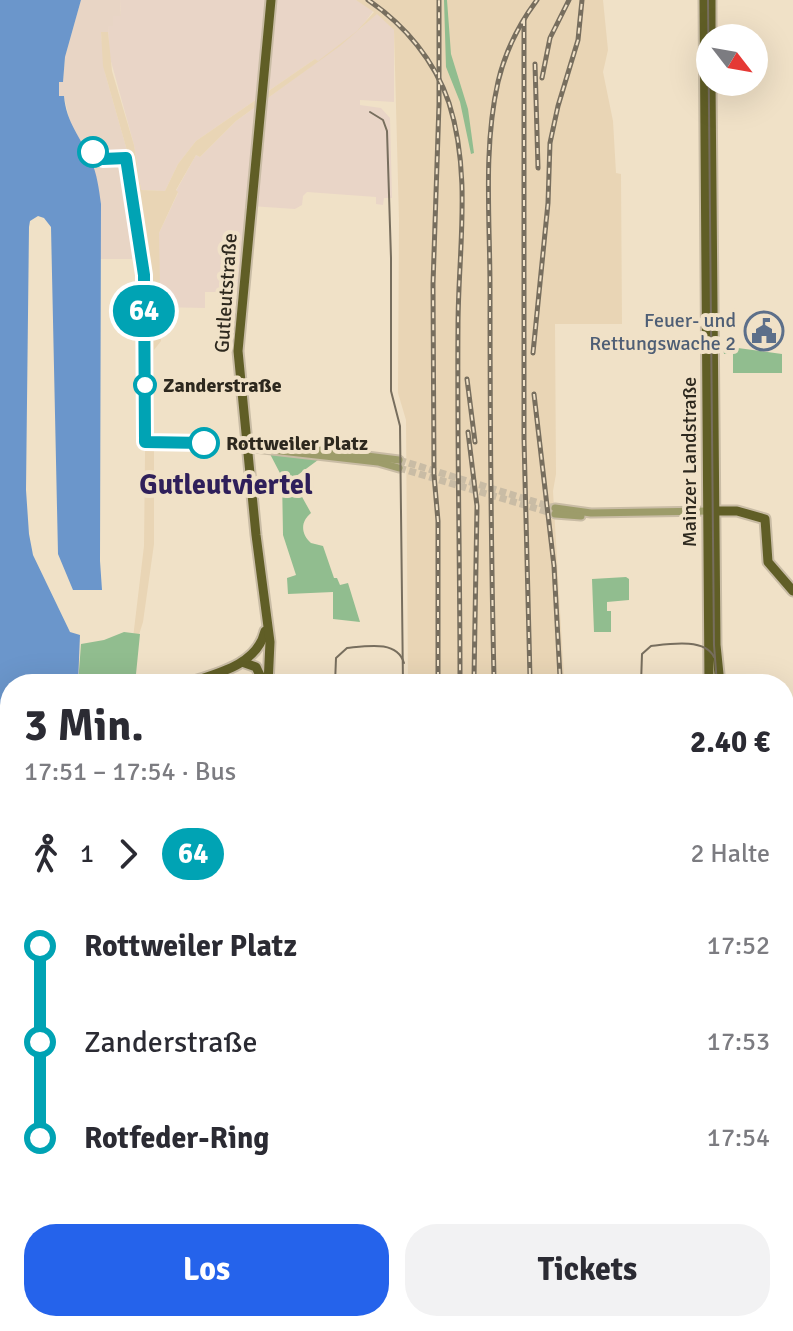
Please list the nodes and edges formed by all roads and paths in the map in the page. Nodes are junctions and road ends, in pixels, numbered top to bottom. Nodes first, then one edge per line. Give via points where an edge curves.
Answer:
1 (271, 0) edge
2 (704, 0) edge
3 (711, 0) edge
4 (711, 24) edge
5 (711, 96) edge
6 (247, 444) junction
7 (399, 464) tunnel mouth
8 (555, 511) tunnel mouth
9 (711, 511) junction
10 (793, 591) edge
11 (267, 624) junction
12 (242, 662) junction
13 (230, 668) junction
14 (214, 674) edge
15 (223, 674) edge
16 (260, 674) edge
17 (267, 674) edge
18 (709, 674) edge
19 (719, 674) edge

1 - 6 main road, Gutleutstraße via 238,351
2 - 9 main road, Mainzer Landstraße
3 - 4 main road
5 - 9 main road, Mainzer Landstraße
6 - 7 street
6 - 11 main road, Gutleutstraße
8 - 9 street via 573,517
9 - 10 main road via 765,519 767,559
9 - 18 main road, Mainzer Landstraße
9 - 19 main road, Mainzer Landstraße
11 - 12 main road via 257,652
11 - 17 main road, Gutleutstraße
12 - 13 main road
12 - 16 main road
13 - 14 main road
13 - 15 main road

